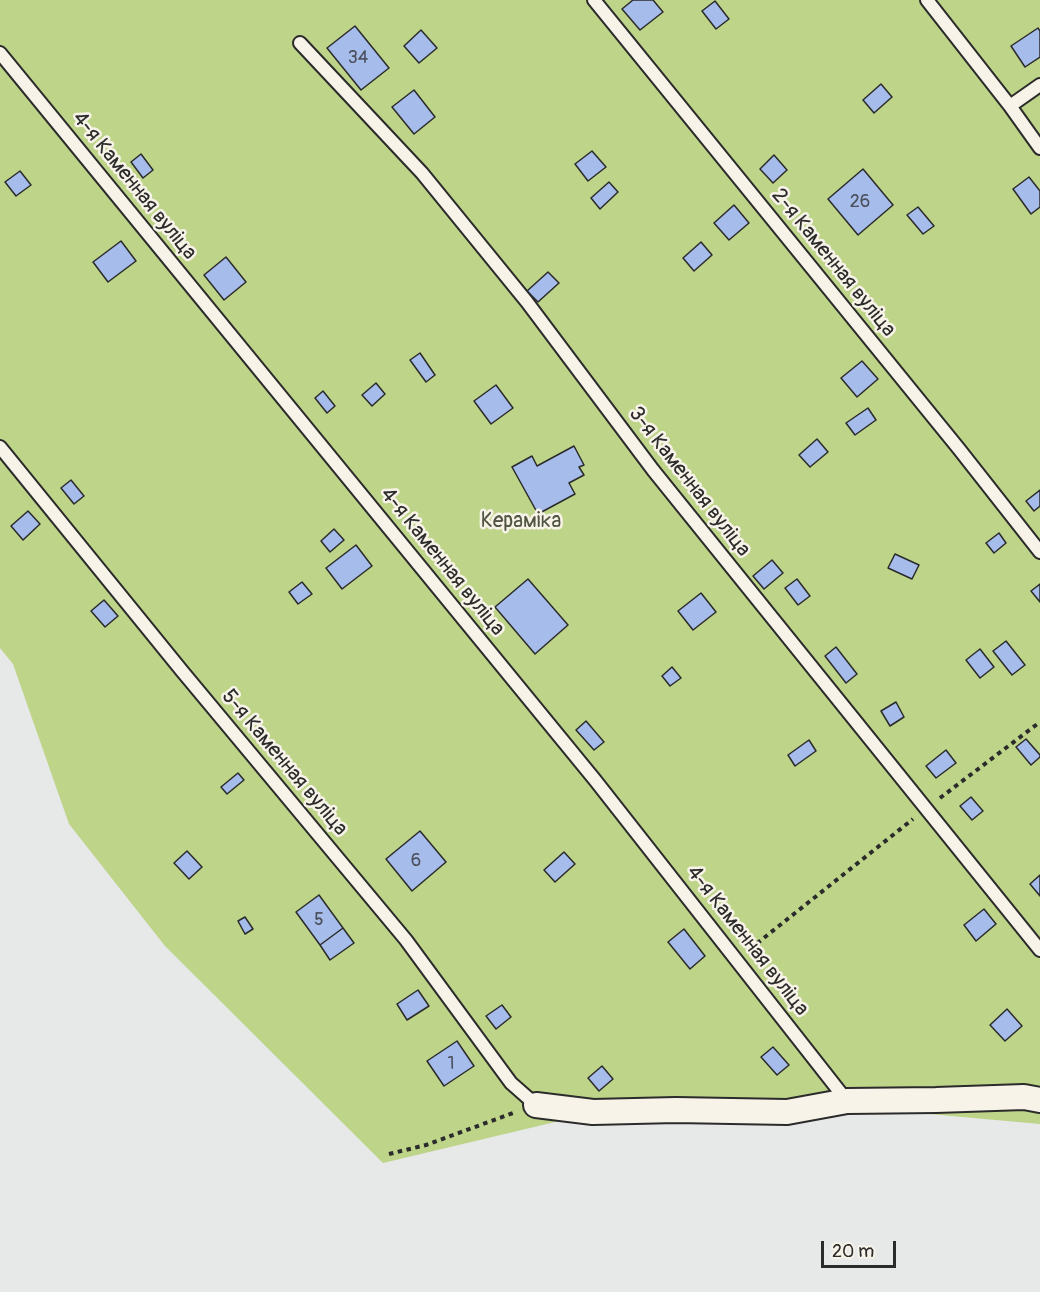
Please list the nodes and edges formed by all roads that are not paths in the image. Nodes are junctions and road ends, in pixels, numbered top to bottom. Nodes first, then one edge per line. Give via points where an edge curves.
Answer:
1 (594, 0) edge
2 (927, 0) edge
3 (300, 44) dead end
4 (0, 53) edge
5 (1040, 85) edge
6 (1010, 106) junction
7 (1040, 148) edge
8 (0, 447) edge
9 (1040, 552) edge
10 (1040, 951) edge
11 (1040, 1100) edge
12 (847, 1101) junction
13 (536, 1105) joint

1 - 9 lane, 2-я Каменная вуліца
2 - 6 lane
3 - 10 lane, 3-я Каменная вуліца via 430,182 654,470
4 - 12 lane, 4-я Каменная вуліца via 595,780
5 - 6 lane
6 - 7 lane
8 - 13 lane, 5-я Каменная вуліца via 406,940 511,1083
11 - 12 street via 1024,1097
12 - 13 street via 787,1112 593,1112

